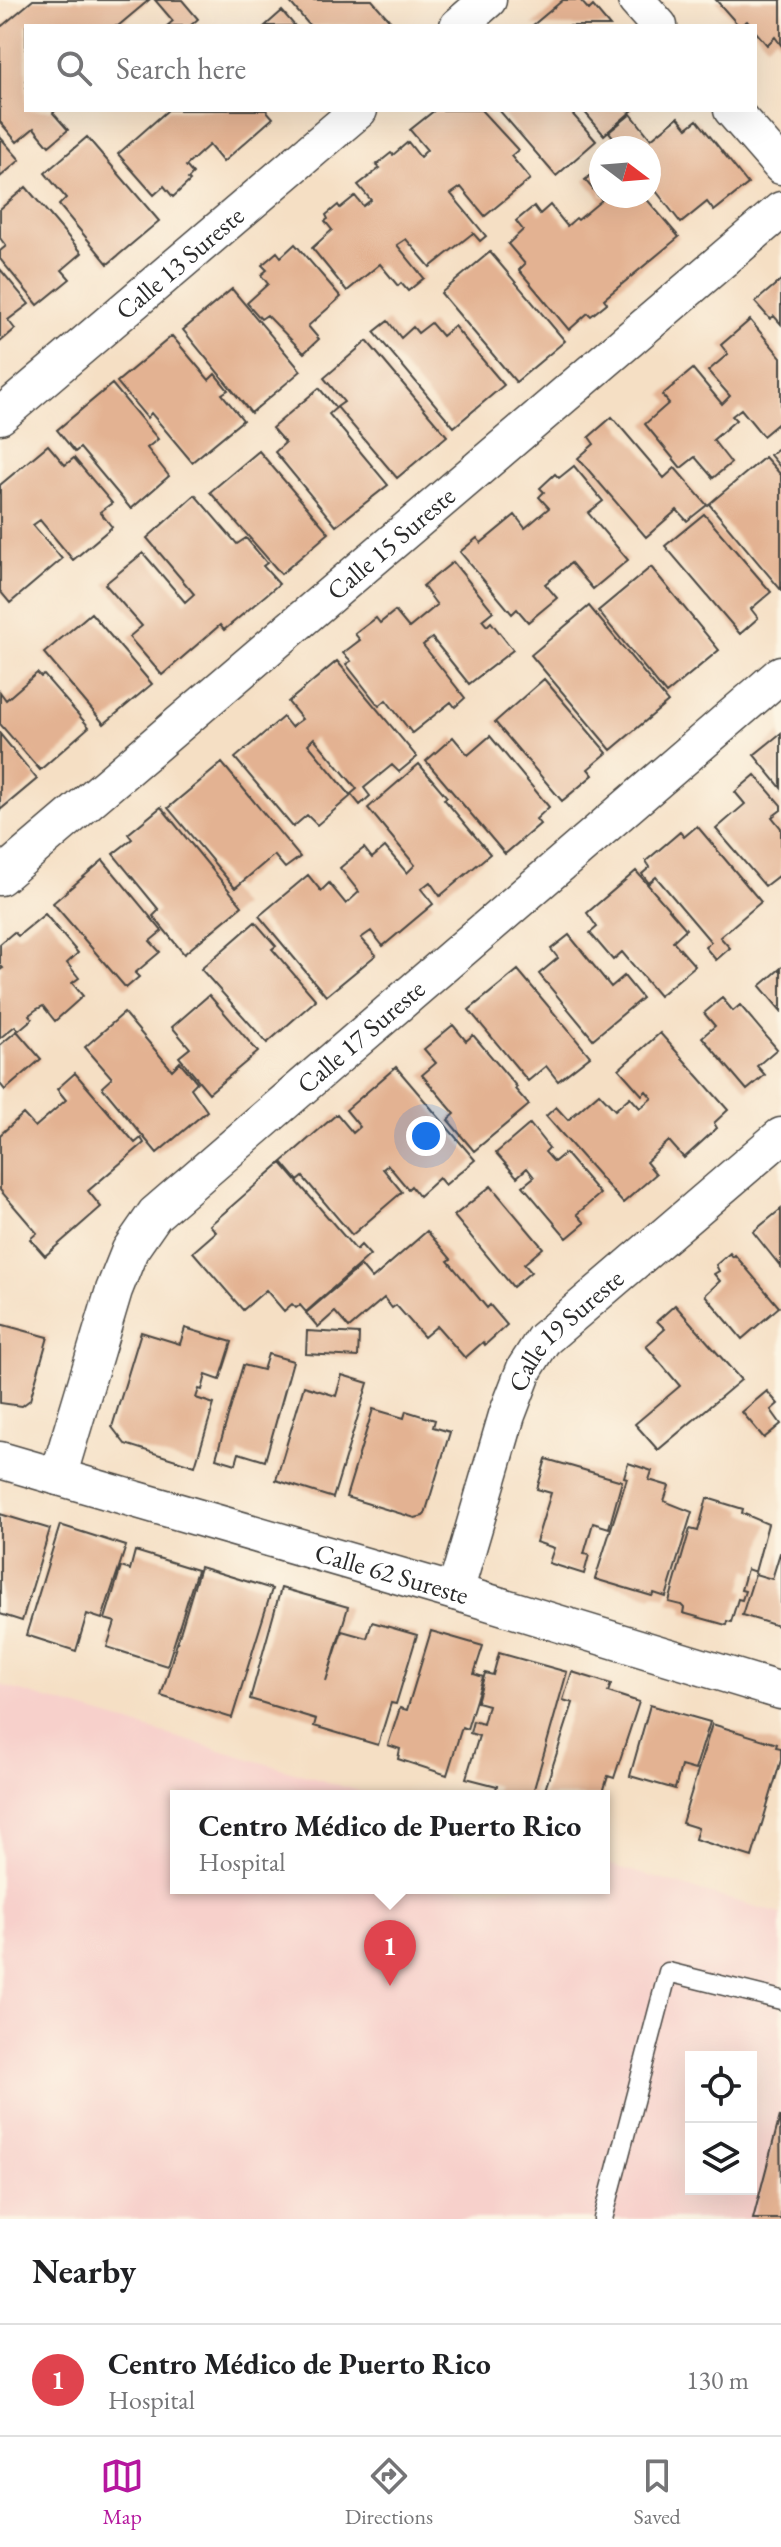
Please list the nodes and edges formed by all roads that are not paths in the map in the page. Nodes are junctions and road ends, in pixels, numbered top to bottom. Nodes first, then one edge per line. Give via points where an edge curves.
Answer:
1 (488, 0) edge
2 (636, 0) edge
3 (460, 24) edge
4 (657, 24) edge
5 (357, 112) edge
6 (734, 112) edge
7 (781, 166) edge
8 (781, 210) edge
9 (0, 416) edge
10 (781, 674) edge
11 (0, 877) edge
12 (781, 1136) edge
13 (0, 1460) edge
14 (58, 1477) junction
15 (455, 1592) junction
16 (781, 1691) edge
17 (781, 2000) edge
18 (603, 2219) edge

1 - 3 street
2 - 4 street
5 - 9 street, Calle 13 Sureste
6 - 7 street
8 - 11 street, Calle 15 Sureste
10 - 14 street, Calle 17 Sureste via 155,1214 130,1250 114,1290
12 - 15 street, Calle 19 Sureste via 543,1340 525,1368 507,1415
13 - 14 street, Calle 62 Sureste
14 - 15 street, Calle 62 Sureste
15 - 16 street, Calle 62 Sureste
17 - 18 lane via 668,1972

